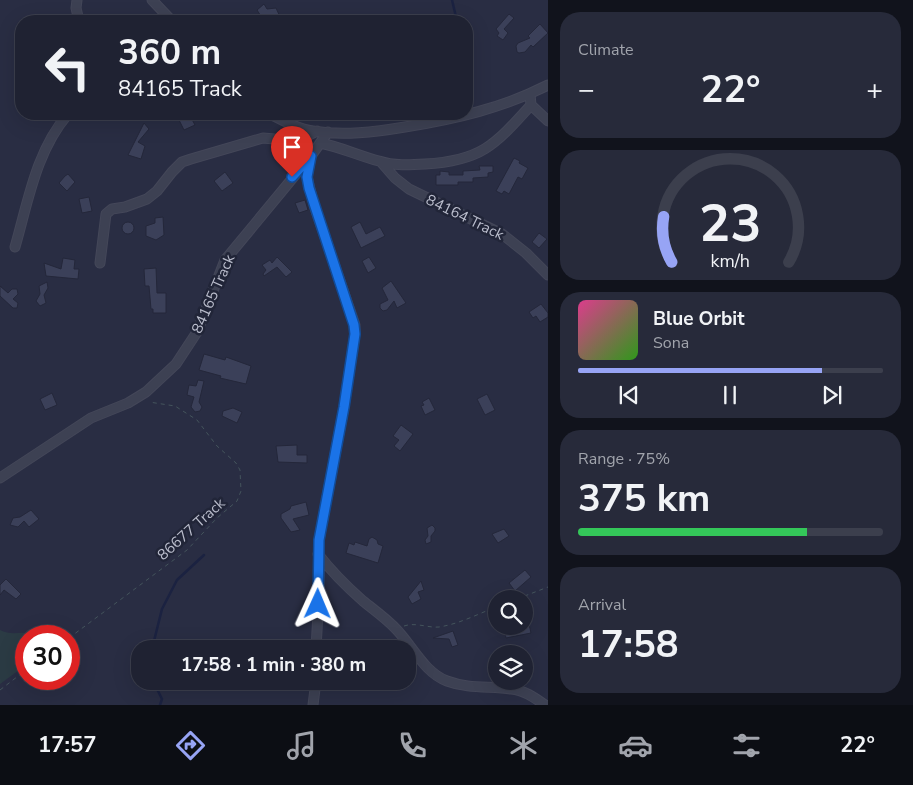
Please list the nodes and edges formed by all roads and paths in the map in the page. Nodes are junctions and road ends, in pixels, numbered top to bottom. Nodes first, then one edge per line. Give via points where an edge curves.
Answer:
1 (77, 0) edge
2 (152, 0) edge
3 (78, 15) edge
4 (166, 15) edge
5 (548, 85) edge
6 (530, 94) junction
7 (531, 105) junction
8 (473, 114) edge
9 (63, 120) edge
10 (282, 120) edge
11 (444, 120) edge
12 (548, 122) edge
13 (317, 131) junction
14 (328, 132) junction
15 (320, 143) junction
16 (311, 156) junction
17 (381, 162) junction
18 (15, 247) dead end
19 (100, 262) dead end
20 (548, 275) edge
21 (146, 402) dead end
22 (0, 478) edge
23 (318, 554) junction
24 (548, 587) edge
25 (533, 593) edge
26 (488, 610) edge
27 (397, 629) junction
28 (80, 630) edge
29 (317, 640) edge
30 (15, 678) edge
31 (0, 690) edge
32 (316, 690) edge
33 (313, 705) edge
34 (545, 705) edge

1 - 3 street
2 - 4 street
5 - 6 street
6 - 7 street
6 - 8 street
7 - 12 street
7 - 17 street via 491,146 464,160 404,165
9 - 18 street via 38,166
10 - 13 street
11 - 14 street via 376,131
13 - 14 street
13 - 19 street via 297,141 263,138 182,162 147,199 112,209 106,214
14 - 15 street, 84165 Track
15 - 16 street, 84165 Track
15 - 17 street
16 - 22 street, 84165 Track via 225,260 197,332 176,364 146,392 91,418
16 - 23 street via 307,177 309,188 355,334
17 - 20 street, 84164 Track via 409,189 502,234
21 - 28 path, 86677 Track via 176,406 197,420 217,446 236,463 240,470 241,491 237,501 216,518 187,550
23 - 27 street via 349,589
23 - 29 street via 320,594
24 - 25 path
26 - 27 path via 440,627 413,623
27 - 34 street via 422,662 446,681 461,686 512,689
30 - 31 path
32 - 33 street

